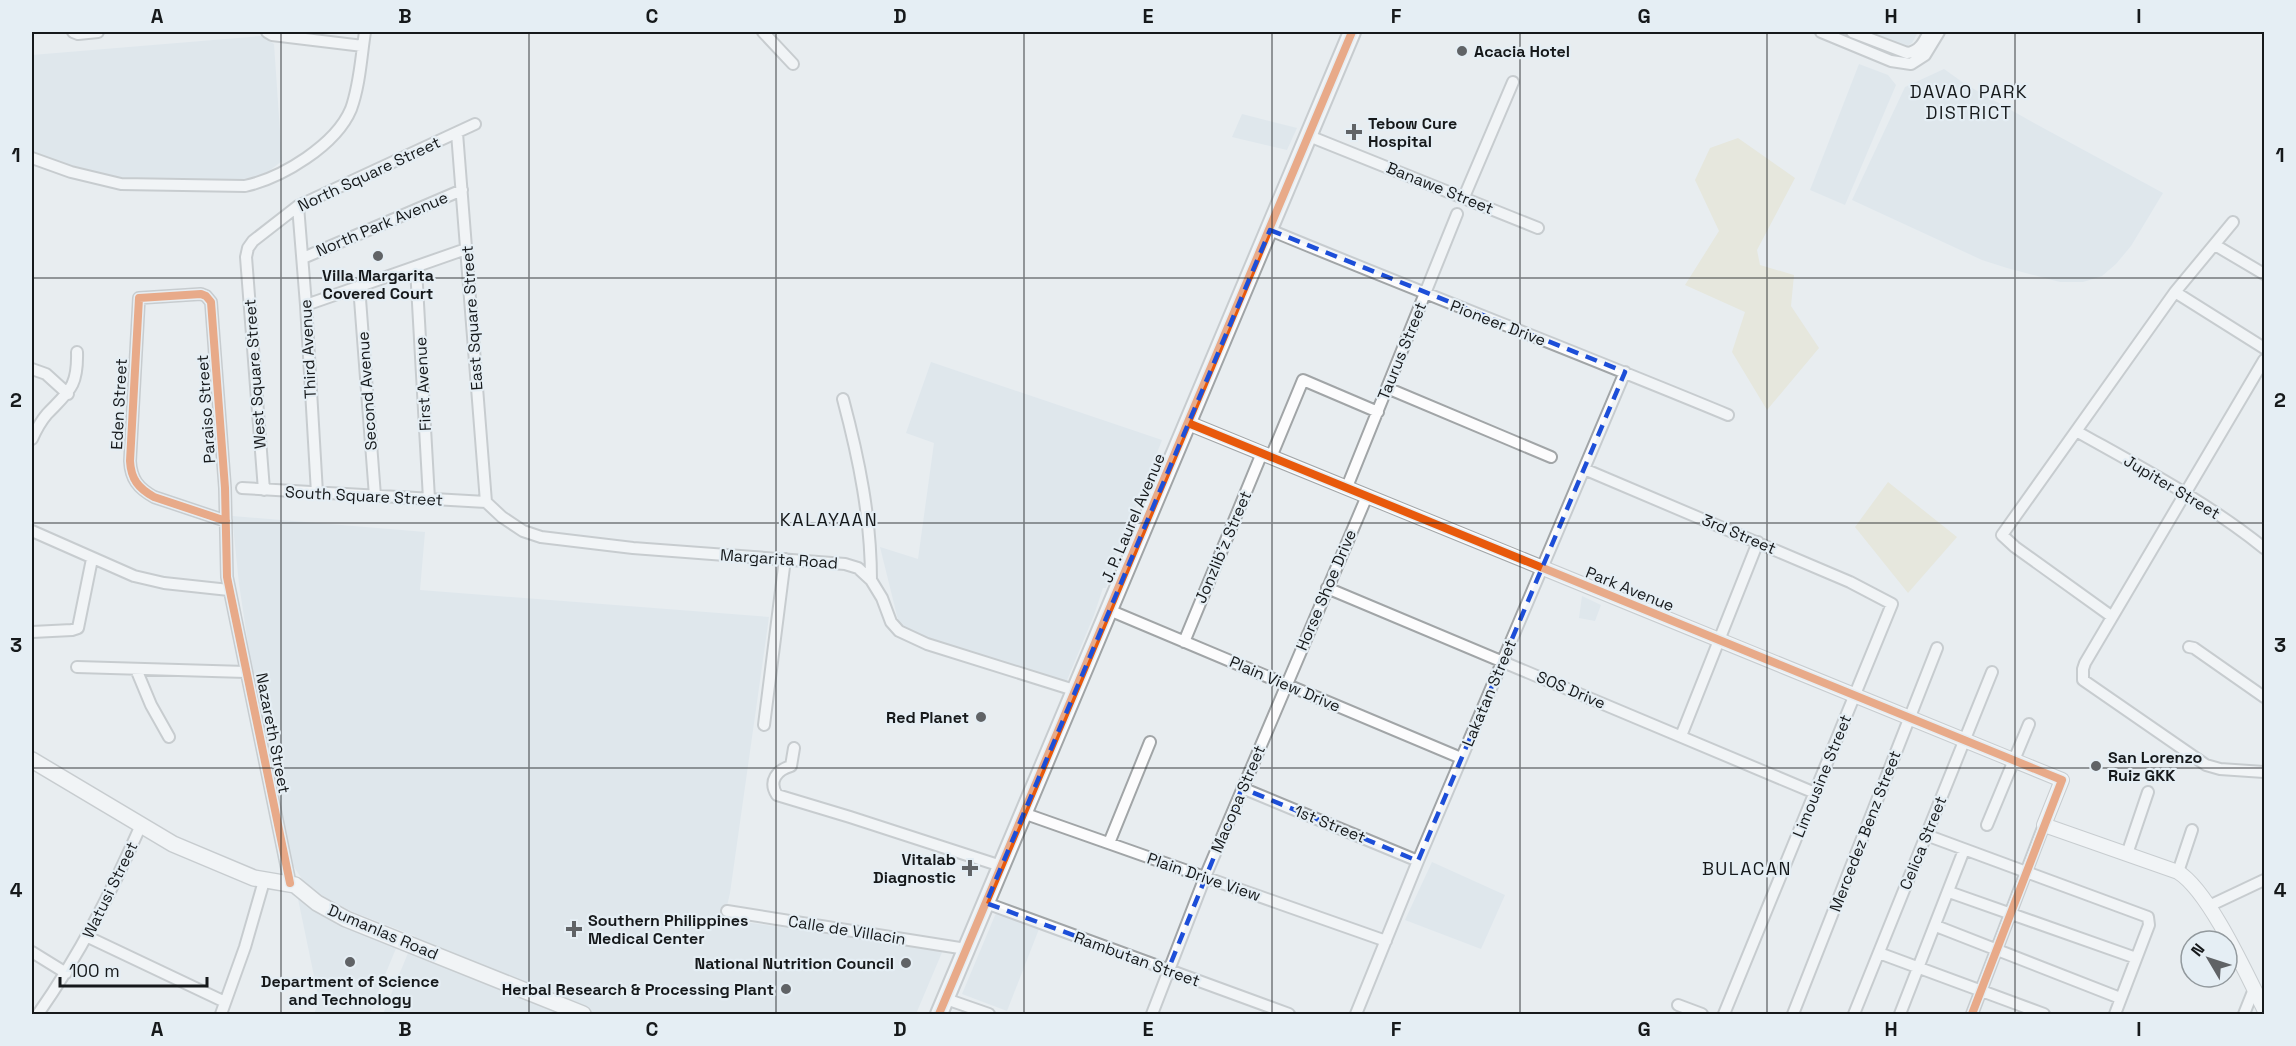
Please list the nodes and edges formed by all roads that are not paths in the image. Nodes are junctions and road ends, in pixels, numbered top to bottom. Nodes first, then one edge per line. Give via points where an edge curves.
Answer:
1 (73, 32) edge
2 (98, 32) edge
3 (365, 32) edge
4 (764, 32) edge
5 (1352, 32) edge
6 (1821, 32) edge
7 (1852, 32) edge
8 (1929, 32) edge
9 (1939, 32) edge
10 (269, 33) edge
11 (285, 34) edge
12 (363, 46) junction
13 (793, 64) dead end
14 (1513, 82) dead end
15 (475, 124) dead end
16 (457, 133) junction
17 (1309, 136) junction
18 (32, 158) edge
19 (462, 190) junction
20 (1464, 197) junction
21 (298, 206) junction
22 (1457, 214) dead end
23 (2233, 222) dead end
24 (1538, 228) dead end
25 (1270, 230) junction
26 (2215, 245) junction
27 (466, 249) junction
28 (246, 257) joint
29 (303, 258) junction
30 (416, 268) junction
31 (2265, 274) edge
32 (359, 286) junction
33 (2175, 292) junction
34 (1424, 295) junction
35 (139, 298) joint
36 (306, 305) junction
37 (2265, 348) edge
38 (77, 352) dead end
39 (2265, 360) edge
40 (32, 369) edge
41 (1625, 372) junction
42 (1388, 388) junction
43 (68, 394) junction
44 (843, 399) dead end
45 (1378, 412) junction
46 (1728, 415) dead end
47 (1188, 423) junction
48 (2076, 431) junction
49 (32, 439) edge
50 (1267, 455) junction
51 (1551, 457) dead end
52 (1584, 469) junction
53 (242, 488) dead end
54 (1347, 488) junction
55 (264, 490) junction
56 (317, 493) junction
57 (2185, 493) junction
58 (375, 496) junction
59 (1367, 496) junction
60 (429, 499) junction
61 (486, 502) junction
62 (226, 521) junction
63 (32, 531) edge
64 (1758, 542) junction
65 (2265, 548) edge
66 (92, 559) junction
67 (785, 559) junction
68 (1542, 567) junction
69 (871, 580) junction
70 (1327, 588) junction
71 (229, 590) junction
72 (1892, 604) joint
73 (1109, 610) junction
74 (2111, 616) junction
75 (32, 632) edge
76 (1720, 640) junction
77 (1184, 642) junction
78 (2189, 647) dead end
79 (1937, 648) dead end
80 (1503, 662) junction
81 (77, 667) dead end
82 (135, 669) junction
83 (246, 672) junction
84 (1992, 672) dead end
85 (1285, 684) junction
86 (1074, 690) junction
87 (1855, 695) junction
88 (2265, 697) edge
89 (1909, 717) junction
90 (2029, 724) dead end
91 (764, 725) dead end
92 (1681, 736) junction
93 (170, 737) dead end
94 (1965, 740) junction
95 (1150, 742) dead end
96 (794, 748) dead end
97 (1461, 758) junction
98 (32, 760) edge
99 (2014, 760) junction
100 (2265, 772) edge
101 (1242, 788) junction
102 (2148, 792) dead end
103 (1815, 793) junction
104 (1023, 813) junction
105 (141, 825) junction
106 (1987, 825) dead end
107 (2044, 825) junction
108 (2192, 830) dead end
109 (1926, 835) junction
110 (1109, 843) junction
111 (1964, 850) junction
112 (2127, 854) junction
113 (1418, 861) junction
114 (1001, 866) junction
115 (2026, 872) junction
116 (2178, 872) junction
117 (1205, 877) junction
118 (2265, 880) edge
119 (264, 881) junction
120 (290, 883) junction
121 (1949, 892) junction
122 (986, 903) junction
123 (2209, 906) junction
124 (727, 911) dead end
125 (2010, 914) junction
126 (1936, 926) junction
127 (88, 937) junction
128 (1386, 941) junction
129 (966, 949) junction
130 (1997, 950) junction
131 (32, 952) edge
132 (1879, 952) junction
133 (2136, 958) junction
134 (1919, 968) junction
135 (1168, 970) junction
136 (66, 973) junction
137 (2254, 989) junction
138 (1981, 991) junction
139 (2120, 998) junction
140 (946, 999) junction
141 (225, 1002) junction
142 (1678, 1005) dead end
143 (2265, 1009) edge
144 (38, 1014) edge
145 (220, 1014) edge
146 (583, 1014) edge
147 (939, 1014) edge
148 (988, 1014) edge
149 (1152, 1014) edge
150 (1289, 1014) edge
151 (1356, 1014) edge
152 (1702, 1014) edge
153 (1724, 1014) edge
154 (1793, 1014) edge
155 (1854, 1014) edge
156 (1900, 1014) edge
157 (1972, 1014) edge
158 (2044, 1014) edge
159 (2115, 1014) edge
160 (2244, 1014) edge

1 - 2 street
3 - 12 street
4 - 13 street
5 - 17 main road, J. P. Laurel Avenue
6 - 9 street via 1905,64 1921,59
7 - 8 street via 1907,53 1920,47
10 - 11 street
11 - 12 street
12 - 18 street via 355,96 342,125 300,161 258,183 121,184
14 - 20 street
15 - 16 street, North Square Street
16 - 19 street, East Square Street
16 - 21 street, North Square Street
17 - 20 street, Banawe Street
17 - 25 main road, J. P. Laurel Avenue
19 - 27 street, East Square Street
19 - 29 street, North Park Avenue
20 - 24 street, Banawe Street
21 - 28 street, North Square Street via 254,241
21 - 29 street, Third Avenue
22 - 34 street, Taurus Street
23 - 26 street
25 - 34 street, Pioneer Drive
25 - 47 main road, J. P. Laurel Avenue
26 - 31 street
26 - 33 street
27 - 30 street
27 - 61 street, East Square Street
28 - 55 street, West Square Street
29 - 36 street, Third Avenue
30 - 32 street
30 - 60 street, First Avenue
32 - 36 street
32 - 58 street, Second Avenue
33 - 37 street
33 - 48 street
34 - 41 street, Pioneer Drive
34 - 42 street, Taurus Street
35 - 62 street, Eden Street via 130,461 134,481 154,497
35 - 62 street, Paraiso Street via 201,294 211,302
36 - 56 street, Third Avenue
38 - 43 street via 77,371
39 - 57 street
40 - 43 street via 45,374
41 - 46 street, Pioneer Drive
41 - 52 street, Lakatan Street
42 - 45 street, Taurus Street
42 - 51 street
43 - 49 street via 45,416
44 - 69 street via 864,487
45 - 50 street, Jonzlib'z Street via 1304,380
45 - 54 street, Taurus Street
47 - 50 street, Park Avenue
47 - 73 main road, J. P. Laurel Avenue
48 - 57 street, Jupiter Street
48 - 74 street via 2002,537
50 - 54 street, Park Avenue
50 - 77 street, Jonzlib'z Street
52 - 64 street, 3rd Street
52 - 68 street, Lakatan Street
53 - 55 street, South Square Street
54 - 59 street, Park Avenue
55 - 56 street, South Square Street
56 - 58 street, South Square Street
57 - 65 street, Jupiter Street
57 - 74 street
58 - 60 street, South Square Street
59 - 68 street, Park Avenue
59 - 70 street, Horse Shoe Drive
60 - 61 street, South Square Street
61 - 67 street, Margarita Road via 523,531 541,537
62 - 71 street, Paraiso Street
63 - 66 street
64 - 72 street, 3rd Street
64 - 76 street
66 - 71 street via 145,579
66 - 75 street via 78,628
67 - 69 street, Margarita Road via 845,564 858,568
67 - 91 street
68 - 76 street, Park Avenue
68 - 80 street, Lakatan Street
69 - 86 street, Margarita Road via 899,631 927,644
70 - 80 street, SOS Drive
70 - 85 street, Horse Shoe Drive
71 - 83 street, Nazareth Street
72 - 87 street, Limousine Street
73 - 77 street, Plain View Drive
73 - 86 main road, J. P. Laurel Avenue
74 - 100 street via 2082,669 2083,680 2206,765
76 - 87 street, Park Avenue
76 - 92 street
77 - 85 street, Plain View Drive
78 - 88 street
79 - 89 street, Mercedez Benz Street
80 - 92 street, SOS Drive
80 - 97 street, Lakatan Street
81 - 82 street
82 - 83 street
82 - 93 street
83 - 120 street, Nazareth Street
84 - 94 street, Celica Street
85 - 97 street, Plain View Drive
85 - 101 street, Macopa Street
86 - 104 main road, J. P. Laurel Avenue
87 - 89 street, Park Avenue
87 - 103 street, Limousine Street
89 - 94 street, Park Avenue
89 - 154 street, Mercedez Benz Street
90 - 99 street
92 - 103 street, SOS Drive
94 - 99 street, Park Avenue
94 - 109 street, Celica Street
95 - 110 street
96 - 114 street via 791,766 775,774 777,795
97 - 113 street, Lakatan Street
98 - 105 main road
99 - 106 street
99 - 107 street, Park Avenue via 2062,780
101 - 113 street, 1st Street
101 - 117 street, Macopa Street
102 - 112 street
103 - 153 street, Limousine Street
104 - 110 street, Plain Drive View
104 - 114 main road, J. P. Laurel Avenue
105 - 119 main road via 173,844
105 - 127 street, Watusi Street
107 - 112 street
107 - 115 street
108 - 116 street
109 - 111 street
109 - 132 street, Celica Street
110 - 117 street, Plain Drive View
111 - 115 street
111 - 121 street
112 - 116 street
113 - 128 street, Lakatan Street
114 - 122 main road, J. P. Laurel Avenue
115 - 125 street
115 - 133 street via 2148,917 2150,925
116 - 123 street via 2196,886
117 - 128 street, Plain Drive View
117 - 135 street, Macopa Street
118 - 123 street
119 - 120 main road
119 - 141 street
120 - 146 main road, Dumanlas Road via 346,919
121 - 125 street
121 - 126 street
122 - 129 main road, J. P. Laurel Avenue
122 - 135 street, Rambutan Street
123 - 137 street
124 - 129 street, Calle de Villacin
125 - 130 street
125 - 133 street
126 - 130 street
126 - 134 street
127 - 136 street, Watusi Street
127 - 141 street
128 - 151 street, Lakatan Street
129 - 140 main road, J. P. Laurel Avenue
130 - 138 street
130 - 139 street
131 - 136 street
132 - 134 street
132 - 155 street, Celica Street
133 - 139 street
134 - 138 street
134 - 156 street
135 - 149 street, Macopa Street
135 - 150 street, Rambutan Street
136 - 144 street, Watusi Street
137 - 143 street
137 - 160 street
138 - 157 street
138 - 158 street
139 - 159 street
140 - 147 main road, J. P. Laurel Avenue
140 - 148 street
141 - 145 street
142 - 152 street

